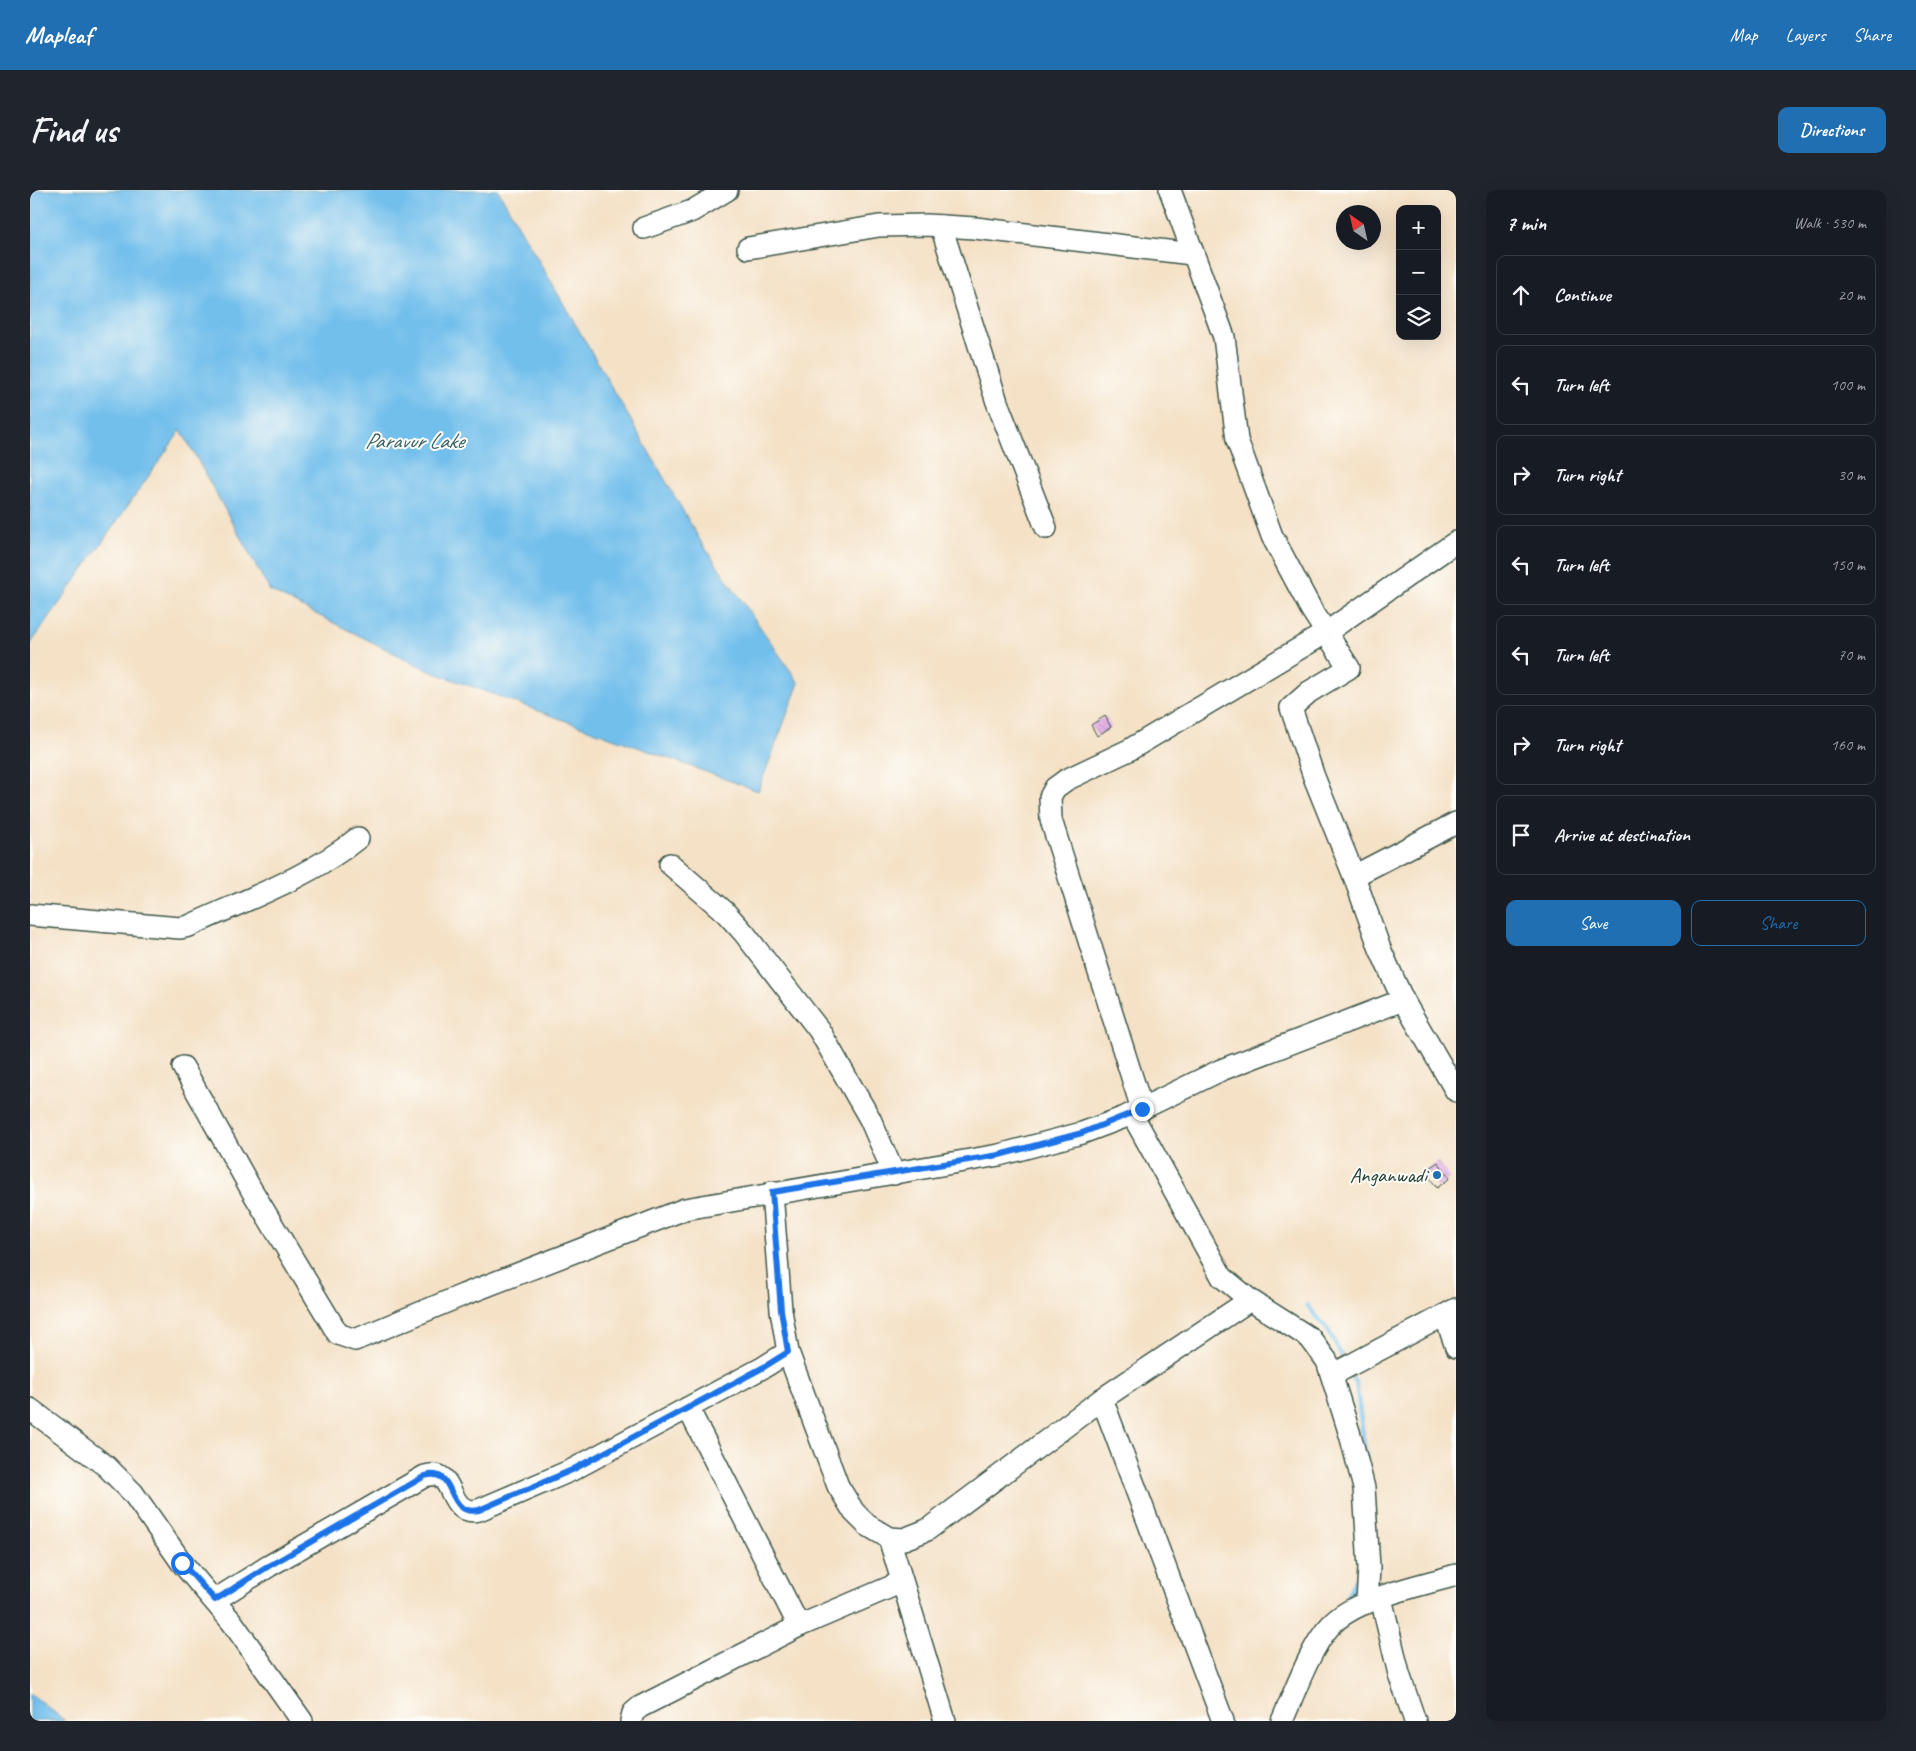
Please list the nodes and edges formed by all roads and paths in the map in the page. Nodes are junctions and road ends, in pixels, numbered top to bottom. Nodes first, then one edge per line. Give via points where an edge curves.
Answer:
1 (727, 190) edge
2 (1170, 190) edge
3 (940, 226) junction
4 (644, 228) dead end
5 (748, 248) dead end
6 (1192, 254) junction
7 (1046, 528) dead end
8 (1456, 542) edge
9 (1327, 632) junction
10 (1456, 823) edge
11 (358, 838) dead end
12 (670, 864) dead end
13 (1354, 876) junction
14 (30, 915) edge
15 (1403, 1000) junction
16 (184, 1066) dead end
17 (1456, 1090) edge
18 (1137, 1111) junction
19 (894, 1174) junction
20 (772, 1192) junction
21 (1250, 1300) junction
22 (1450, 1312) edge
23 (1456, 1347) edge
24 (788, 1352) junction
25 (1332, 1375) junction
26 (1102, 1399) junction
27 (688, 1408) junction
28 (30, 1409) edge
29 (889, 1538) junction
30 (1456, 1575) edge
31 (902, 1582) junction
32 (215, 1600) junction
33 (1374, 1600) junction
34 (799, 1626) junction
35 (302, 1721) edge
36 (631, 1721) edge
37 (945, 1721) edge
38 (1224, 1721) edge
39 (1282, 1721) edge
40 (1415, 1721) edge

1 - 4 street via 692,211
2 - 6 street
3 - 5 street via 879,226
3 - 6 street
3 - 7 street via 997,402
6 - 9 street via 1224,337 1237,440 1272,536
8 - 9 street
9 - 13 street via 1349,668 1309,692 1291,708 1314,777
9 - 18 street via 1129,750 1066,780 1055,788 1050,797 1051,820
10 - 13 street
11 - 14 street via 316,866 189,926 180,928
12 - 19 street via 725,912 766,959 819,1030 870,1119
13 - 15 street via 1380,949
15 - 17 street
15 - 18 street via 1221,1070
16 - 20 street via 251,1188 338,1334 349,1339 362,1338 685,1209
18 - 19 street via 1082,1133 999,1155
18 - 21 street via 1211,1261 1222,1277
19 - 20 street
20 - 24 street via 781,1310
21 - 25 street via 1310,1338
21 - 26 street
22 - 23 street
22 - 25 street
24 - 27 street
24 - 29 street via 838,1486 854,1512 867,1525
25 - 33 street via 1364,1488
26 - 29 street via 927,1530 904,1539
26 - 38 street
27 - 32 street via 572,1470 479,1510 460,1507 445,1479 432,1474 425,1476
27 - 34 street
28 - 32 street via 106,1466 133,1493 182,1563
29 - 31 street
30 - 33 street
31 - 34 street
31 - 37 street
32 - 35 street
33 - 39 street via 1352,1608 1329,1626
33 - 40 street
34 - 36 street via 640,1707 633,1713

